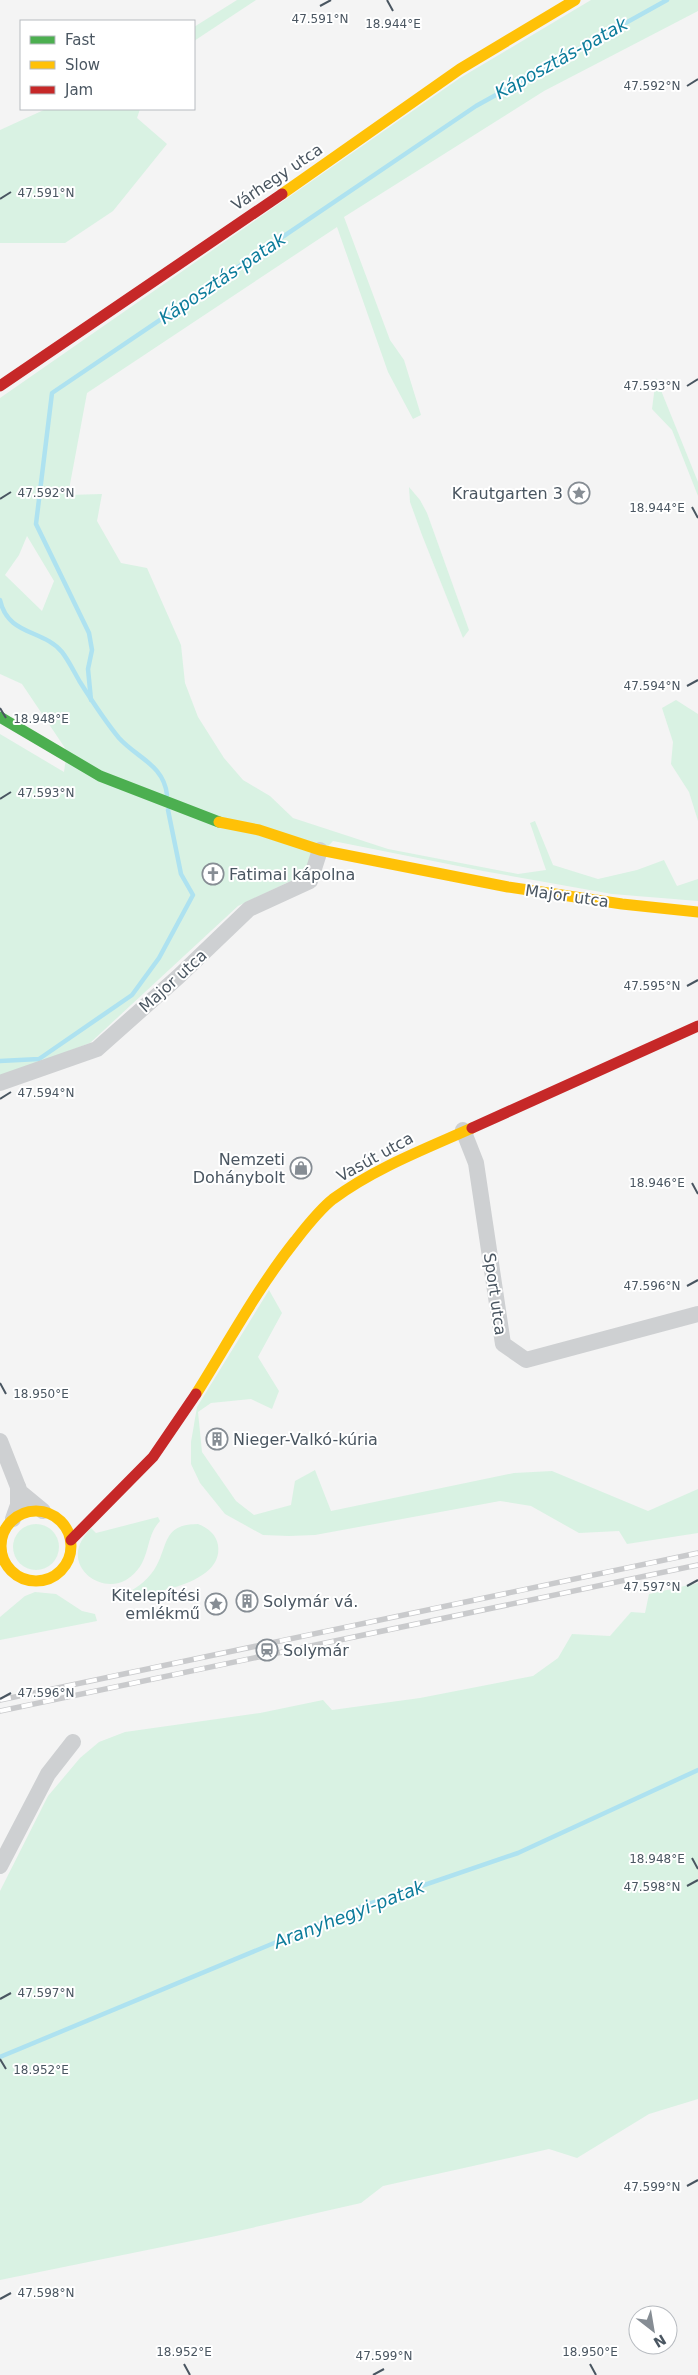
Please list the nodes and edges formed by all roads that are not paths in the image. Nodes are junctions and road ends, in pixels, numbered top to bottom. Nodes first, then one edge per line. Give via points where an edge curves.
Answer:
1 (575, 0) edge
2 (0, 386) edge
3 (0, 717) edge
4 (320, 850) junction
5 (698, 912) edge
6 (698, 1026) edge
7 (0, 1083) edge
8 (463, 1130) junction
9 (698, 1314) edge
10 (0, 1441) edge
11 (128, 1482) junction
12 (18, 1487) junction
13 (90, 1502) dead end
14 (68, 1511) dead end
15 (48, 1513) junction
16 (8, 1523) edge
17 (71, 1540) junction
18 (1, 1556) edge
19 (73, 1742) dead end
20 (0, 1866) edge

1 - 2 street, Várhegy utca via 460,69
3 - 4 street, Major utca via 100,776 217,822 259,830
4 - 5 street, Major utca via 508,887
4 - 7 street, Major utca via 310,881 250,908 97,1049
6 - 8 street, Vasút utca
8 - 9 street, Sport utca via 476,1163 502,1344 526,1360
8 - 11 street, Vasút utca via 360,1180 317,1214 276,1265 175,1428
10 - 12 street
11 - 13 street, Vasút utca
11 - 17 street, Vasút utca
12 - 15 street via 29,1502
12 - 16 street via 18,1505
14 - 15 street
15 - 16 street via 32,1511
15 - 17 street via 64,1525
16 - 18 street via 2,1539
17 - 18 street via 70,1554 62,1569 44,1579 29,1580 19,1576
19 - 20 street via 48,1774

